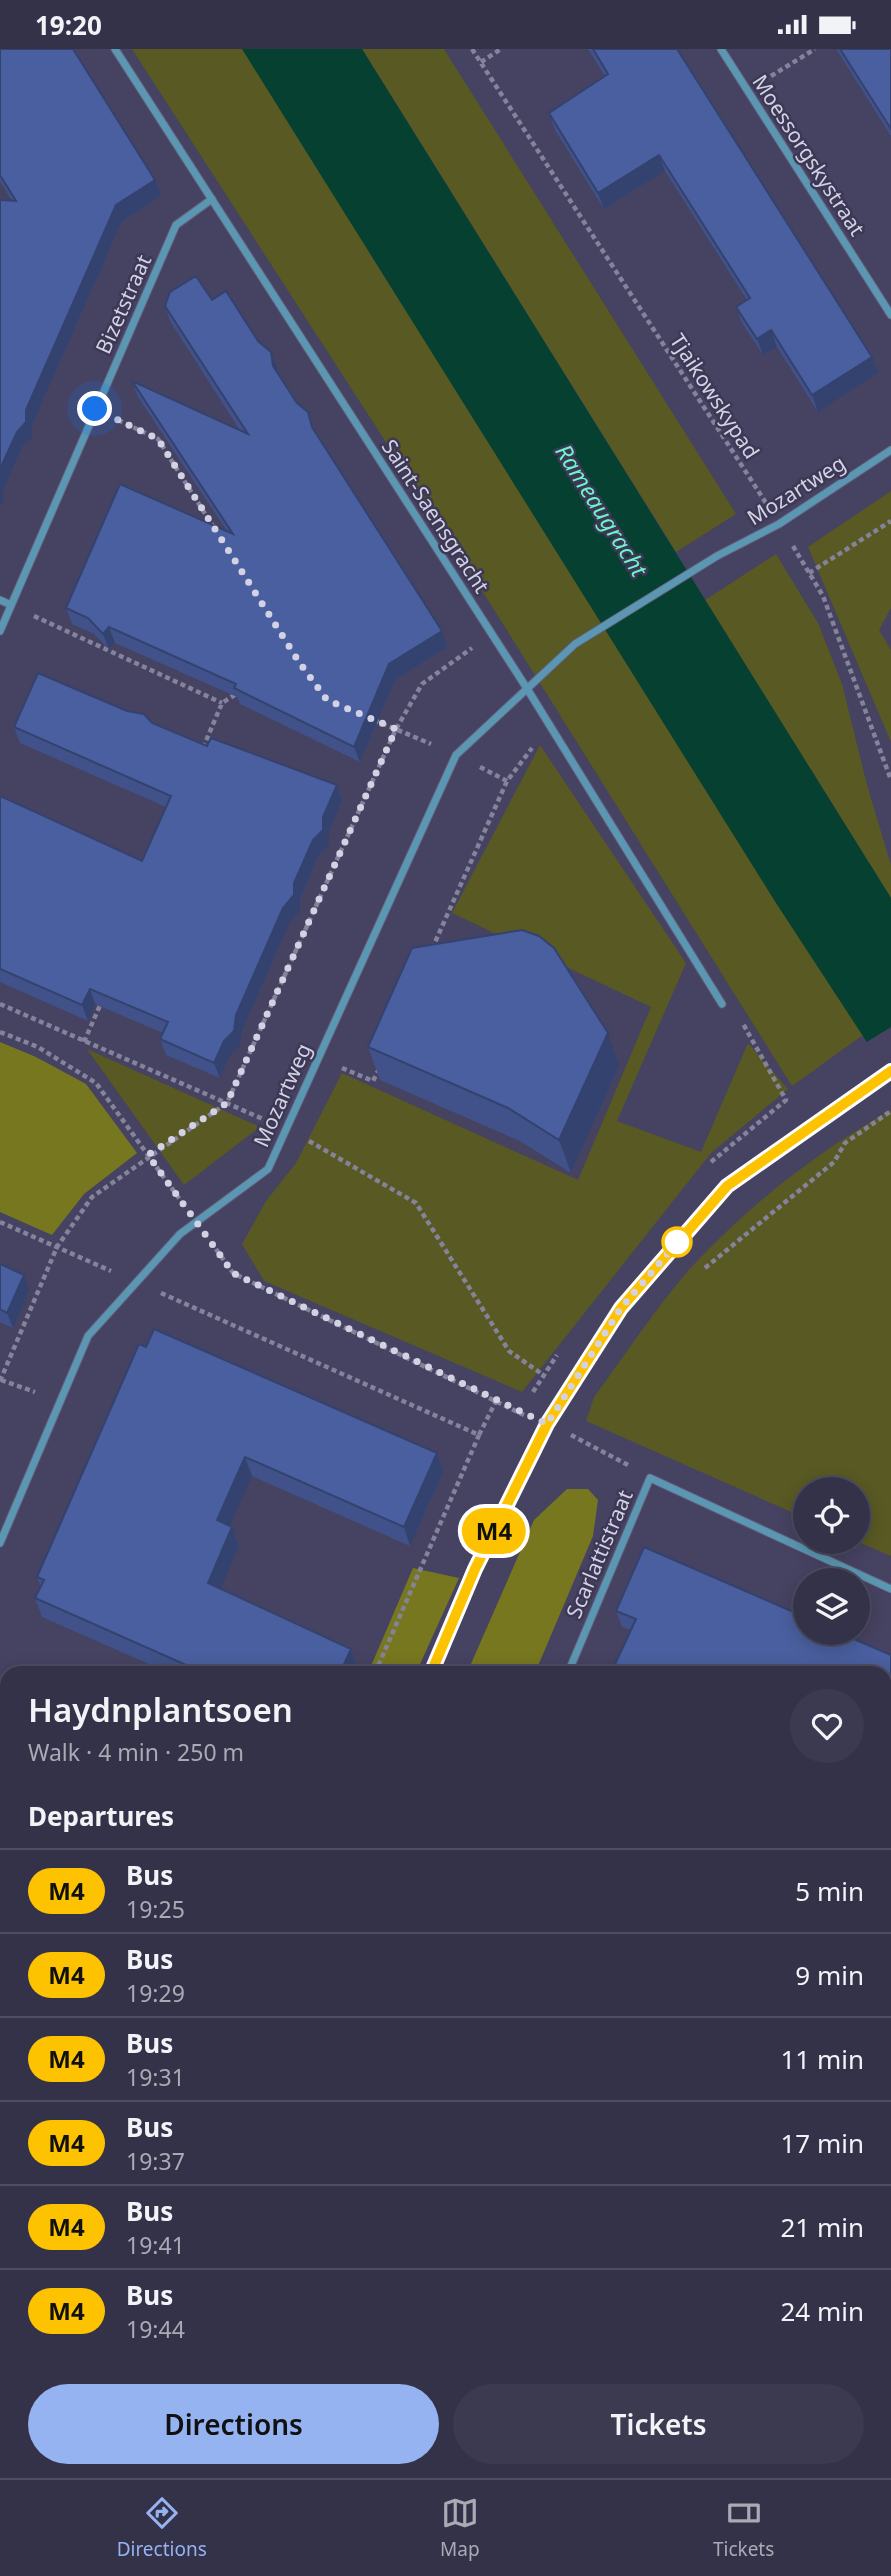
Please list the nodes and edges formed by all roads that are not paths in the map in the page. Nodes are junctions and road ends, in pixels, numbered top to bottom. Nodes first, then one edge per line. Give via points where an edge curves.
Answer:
1 (115, 49) edge
2 (722, 49) edge
3 (212, 199) junction
4 (891, 315) edge
5 (891, 450) edge
6 (0, 600) edge
7 (11, 605) junction
8 (0, 631) edge
9 (526, 687) junction
10 (722, 1004) road end
11 (891, 1070) edge
12 (0, 1543) edge
13 (891, 1589) edge
14 (434, 1666) edge
15 (571, 1666) edge

1 - 3 street, Saint-Saensgracht
2 - 4 street, Moessorgskystraat
3 - 7 street, Bizetstraat via 176,225
3 - 9 street, Saint-Saensgracht
5 - 9 street, Mozartweg via 779,524 717,556 575,644
6 - 7 street
7 - 8 street, Bizetstraat
9 - 10 street, Saint-Saensgracht
9 - 12 street, Mozartweg via 456,755 268,1168 180,1234 88,1336
11 - 14 lane via 727,1186 651,1270 581,1366 547,1424 475,1569
13 - 15 street, Scarlattistraat via 650,1478

